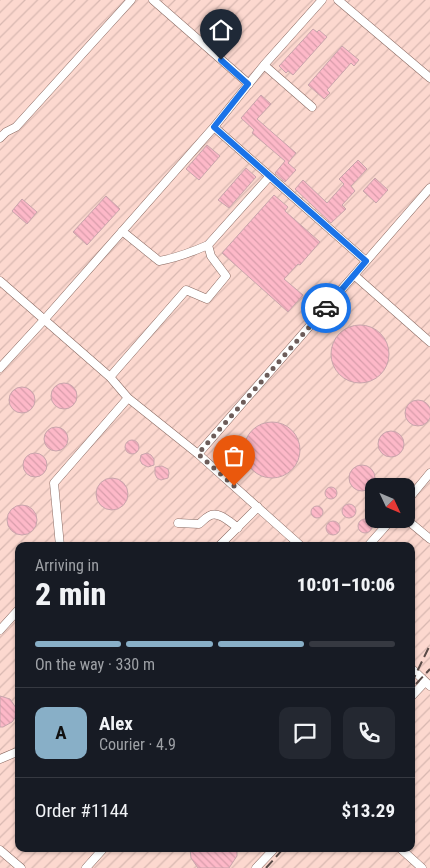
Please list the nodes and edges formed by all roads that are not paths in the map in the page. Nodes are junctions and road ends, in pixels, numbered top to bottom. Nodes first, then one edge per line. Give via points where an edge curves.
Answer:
1 (131, 0) edge
2 (153, 0) edge
3 (322, 0) edge
4 (338, 0) edge
5 (264, 65) junction
6 (430, 78) edge
7 (248, 84) junction
8 (312, 108) dead end
9 (214, 127) junction
10 (2, 133) edge
11 (269, 177) junction
12 (430, 188) edge
13 (122, 231) junction
14 (208, 245) junction
15 (366, 261) junction
16 (354, 275) junction
17 (0, 280) edge
18 (44, 320) junction
19 (430, 342) edge
20 (0, 368) edge
21 (110, 377) junction
22 (128, 398) junction
23 (198, 454) junction
24 (430, 473) edge
25 (415, 491) edge
26 (258, 507) junction
27 (178, 523) dead end
28 (415, 526) edge
29 (238, 528) junction
30 (384, 528) edge
31 (430, 538) edge
32 (60, 542) edge
33 (223, 542) edge
34 (297, 542) edge
35 (372, 542) edge
36 (15, 613) edge
37 (0, 630) edge
38 (415, 672) edge
39 (428, 684) edge
40 (415, 694) edge
41 (15, 753) edge
42 (0, 759) edge
43 (0, 850) edge
44 (100, 852) edge
45 (271, 852) edge
46 (404, 852) edge
47 (21, 868) edge
48 (86, 868) edge
49 (256, 868) edge
50 (422, 868) edge

1 - 10 lane via 16,127
2 - 7 lane
3 - 5 lane
4 - 6 lane
5 - 7 lane
5 - 8 lane
7 - 9 lane
9 - 11 lane
9 - 13 lane
11 - 14 lane
11 - 15 lane
12 - 15 lane
13 - 14 lane via 159,261
13 - 18 lane
14 - 21 lane via 211,256 226,276 207,299 186,290
15 - 16 lane
16 - 19 lane
16 - 23 lane
17 - 18 lane
18 - 20 lane
18 - 21 lane
21 - 22 lane
22 - 23 lane
22 - 32 lane via 54,483
23 - 26 lane
24 - 25 lane
26 - 29 lane
26 - 34 lane
27 - 29 lane via 199,524 214,514
28 - 31 lane
29 - 33 lane
30 - 35 lane
36 - 37 lane
38 - 39 lane
39 - 40 lane
41 - 42 lane
43 - 47 lane
44 - 48 lane
45 - 49 lane
46 - 50 lane

